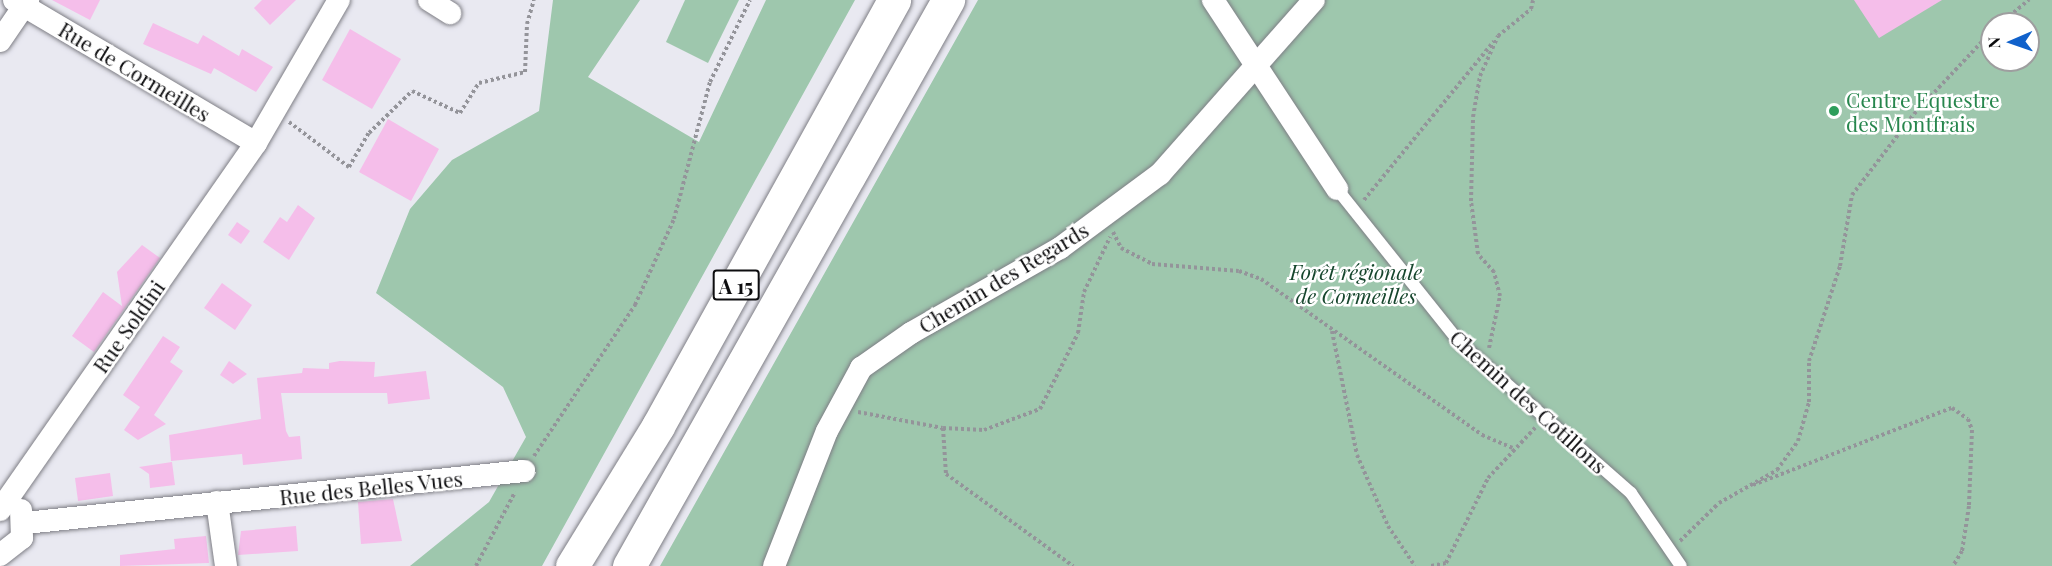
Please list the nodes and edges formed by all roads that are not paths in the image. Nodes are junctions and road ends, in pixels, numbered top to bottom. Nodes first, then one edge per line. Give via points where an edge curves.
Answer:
1 (339, 0) edge
2 (429, 0) edge
3 (894, 0) edge
4 (948, 0) edge
5 (1213, 0) edge
6 (1314, 0) edge
7 (22, 2) edge
8 (450, 13) dead end
9 (0, 41) edge
10 (1253, 64) junction
11 (256, 143) junction
12 (1336, 189) joint
13 (524, 471) road end
14 (217, 502) junction
15 (4, 504) edge
16 (25, 523) junction
17 (0, 555) edge
18 (226, 566) edge
19 (572, 566) edge
20 (629, 566) edge
21 (774, 566) edge
22 (1681, 566) edge

1 - 11 street, Rue Soldini
2 - 8 street
3 - 19 highway, A 15 via 658,426
4 - 20 highway, A 15
5 - 10 street, Chemin des Cotillons
6 - 10 street, Chemin des Regards
7 - 9 street
7 - 11 street, Rue de Cormeilles
10 - 12 street, Chemin des Cotillons
10 - 21 street, Chemin des Regards via 1160,174 1111,221 911,333 861,368 841,406
11 - 15 street, Rue Soldini
12 - 22 lane, Chemin des Cotillons via 1459,342 1631,493
13 - 14 street, Rue des Belles Vues
14 - 16 street, Rue des Belles Vues
14 - 18 street
15 - 16 street
16 - 17 street via 22,538

